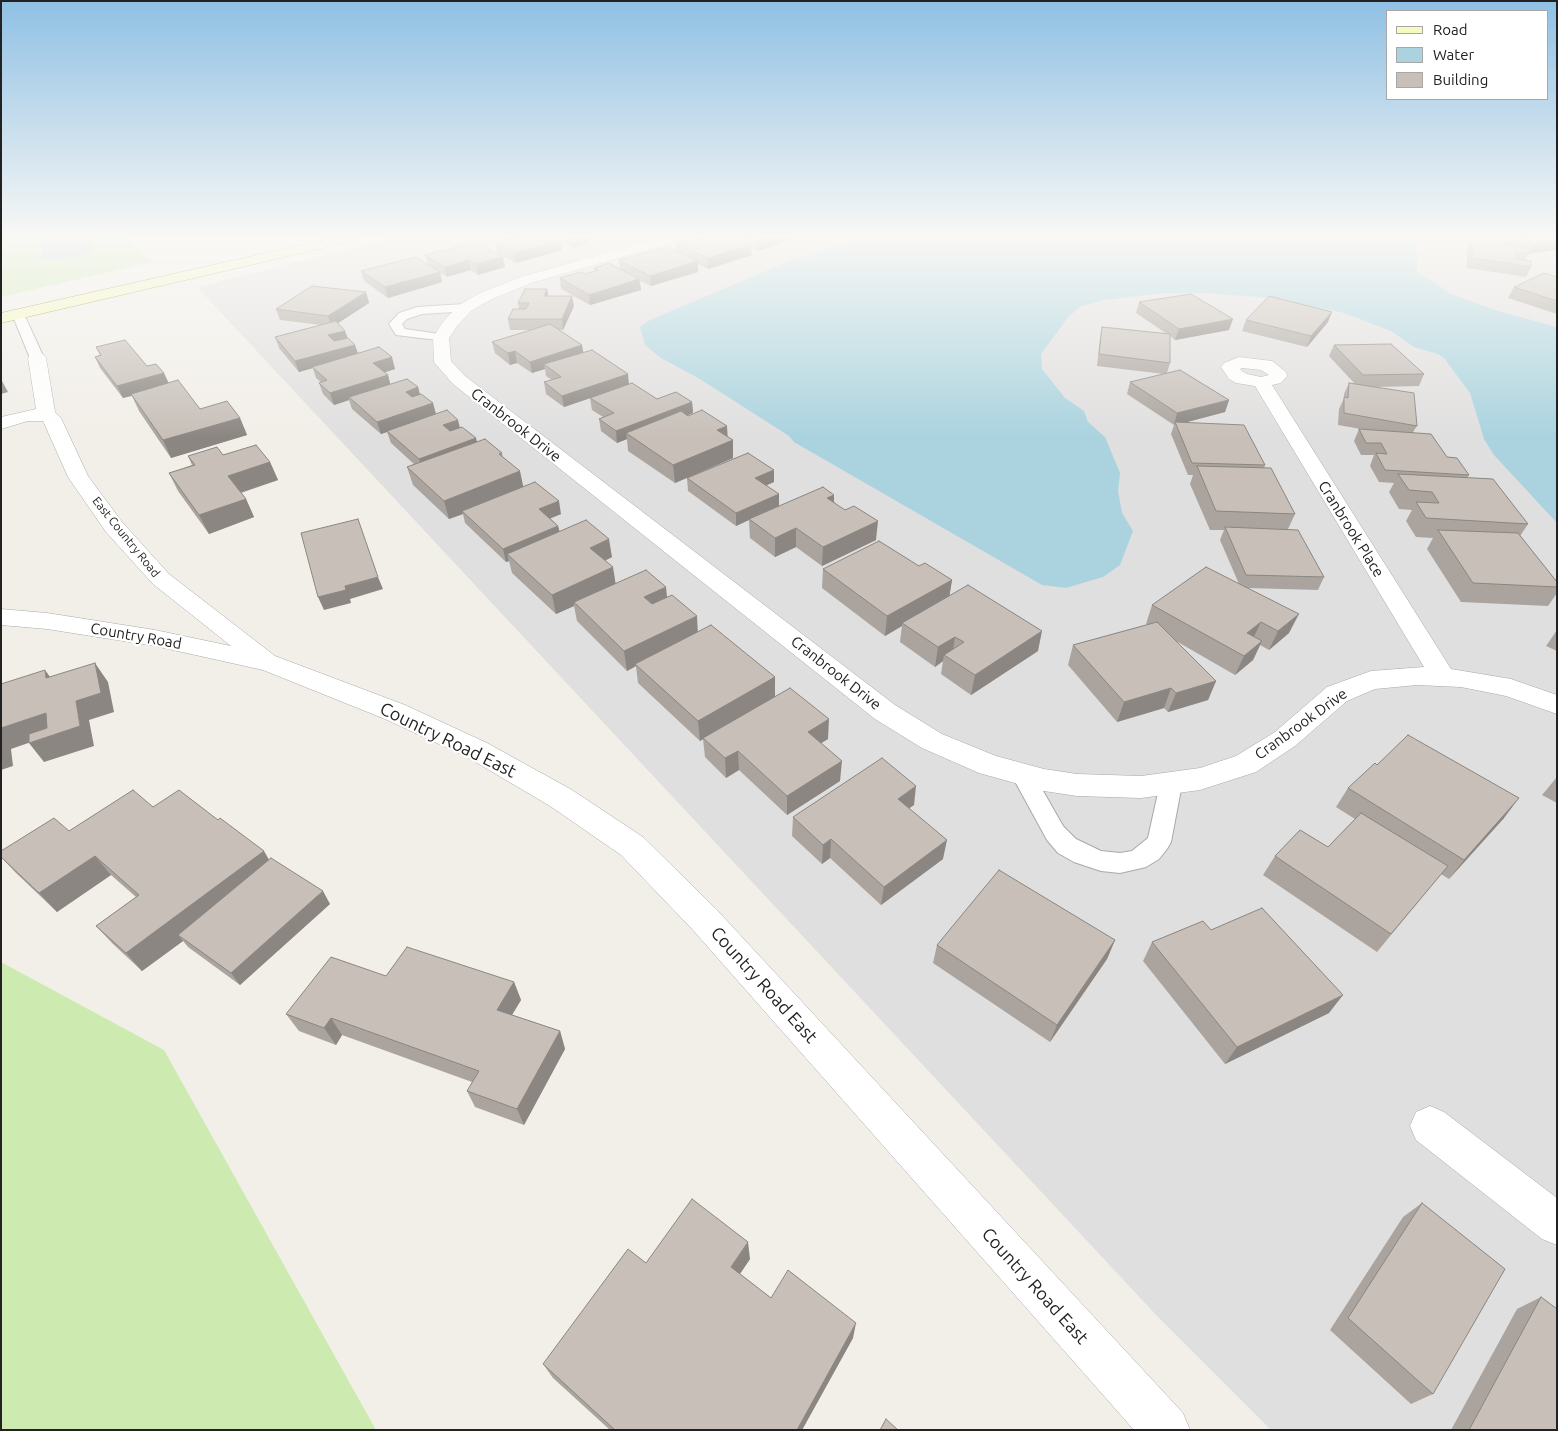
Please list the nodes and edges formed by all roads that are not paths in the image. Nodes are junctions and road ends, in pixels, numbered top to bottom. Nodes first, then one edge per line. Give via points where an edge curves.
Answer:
1 (58, 305) edge
2 (471, 305) edge
3 (466, 308) junction
4 (18, 314) junction
5 (1, 318) edge
6 (442, 338) junction
7 (37, 358) joint
8 (1261, 382) dead end
9 (46, 414) junction
10 (1, 423) edge
11 (1, 617) edge
12 (269, 663) junction
13 (1442, 676) junction
14 (1557, 705) edge
15 (1022, 774) junction
16 (1171, 784) junction
17 (1430, 1126) dead end
18 (1557, 1224) edge
19 (1166, 1430) edge

1 - 4 street
2 - 3 street
3 - 6 street via 450,323
3 - 6 lane via 421,310 403,316 395,324 401,332
4 - 5 street
4 - 7 lane, East Country Road
6 - 15 street, Cranbrook Drive via 443,362 459,380 886,712 932,742
7 - 9 street, East Country Road
8 - 13 street, Cranbrook Place
9 - 10 street
9 - 12 street, East Country Road via 51,418 78,477 114,527 161,579
11 - 12 street, Country Road via 155,638
12 - 19 street, Country Road East via 395,712 477,750 560,798 632,846 704,919
13 - 14 street, Cranbrook Drive via 1511,688
13 - 16 street, Cranbrook Drive via 1391,676 1353,686 1322,705 1267,752 1246,764 1200,779
15 - 16 street, Cranbrook Drive via 1076,785
15 - 16 lane via 1055,834 1067,846 1101,861 1120,863 1136,860 1159,842
17 - 18 street

